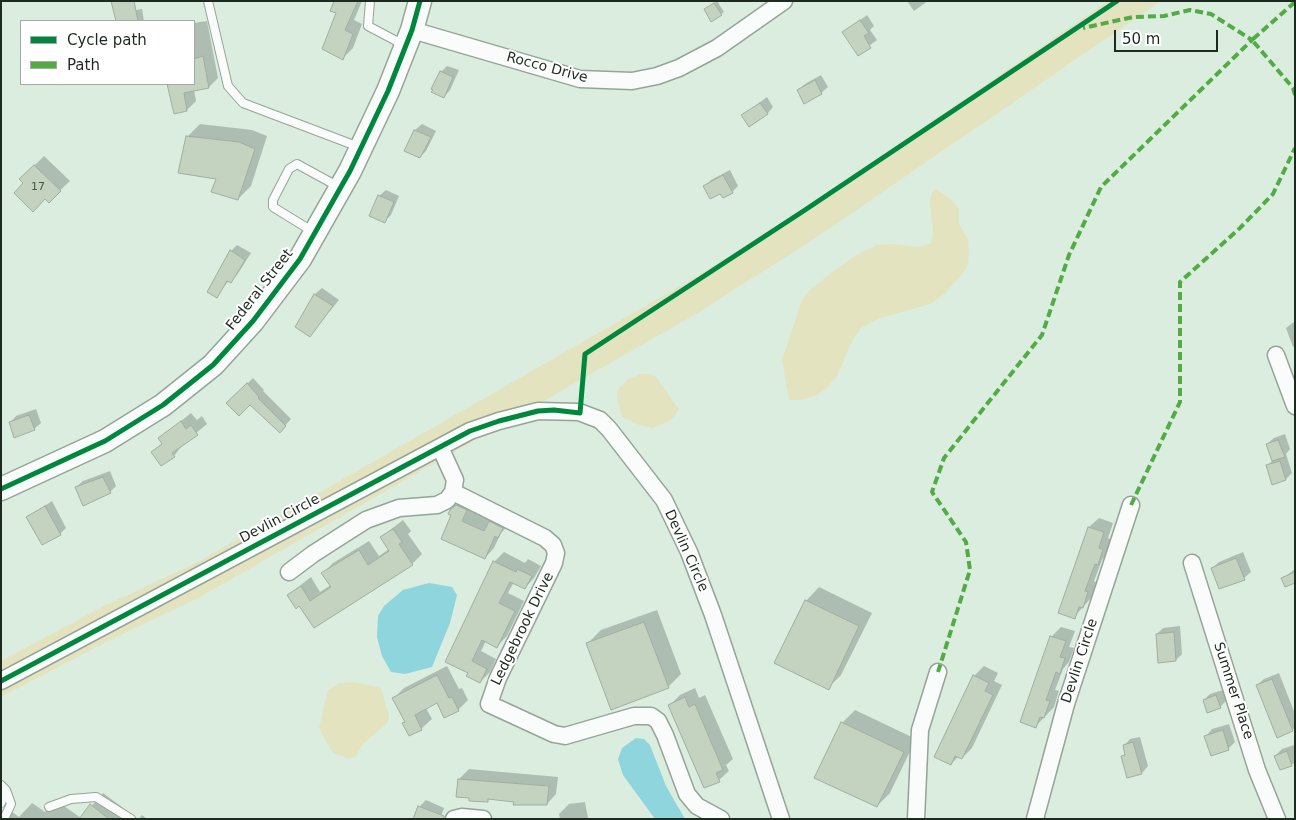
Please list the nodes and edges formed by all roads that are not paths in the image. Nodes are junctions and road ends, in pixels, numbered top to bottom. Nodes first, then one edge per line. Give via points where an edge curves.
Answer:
1 (208, 1) edge
2 (370, 1) edge
3 (420, 1) edge
4 (784, 1) edge
5 (409, 38) junction
6 (361, 148) junction
7 (341, 188) junction
8 (316, 233) junction
9 (1276, 355) dead end
10 (1295, 406) edge
11 (440, 447) junction
12 (1, 489) edge
13 (453, 492) junction
14 (1131, 505) dead end
15 (1192, 562) dead end
16 (289, 572) dead end
17 (938, 672) dead end
18 (1, 681) edge
19 (4, 787) edge
20 (1, 803) edge
21 (49, 807) dead end
22 (4, 819) edge
23 (132, 819) edge
24 (454, 819) edge
25 (483, 819) edge
26 (721, 819) edge
27 (781, 819) edge
28 (916, 819) edge
29 (1035, 819) edge
30 (1277, 819) edge

1 - 6 lane via 228,86 243,103
2 - 5 lane via 368,26
3 - 5 street, Federal Street
4 - 5 street, Rocco Drive via 717,48 679,68 626,82 580,79
5 - 6 street, Federal Street
6 - 7 street, Federal Street
7 - 8 street, Federal Street
7 - 8 lane via 297,164 289,169 273,200 273,207
8 - 12 street, Federal Street via 253,321 190,384 105,441
9 - 10 street
11 - 13 street via 453,471
11 - 18 street, Devlin Circle
11 - 27 street, Devlin Circle via 470,431 538,411 579,412 600,420 609,429 664,500 689,552 720,634
13 - 16 street via 437,505 399,508 366,520
13 - 26 street, Ledgebrook Drive via 545,538 556,553 489,704 565,736 634,716 651,716 666,735 687,794 697,806
14 - 29 street, Devlin Circle via 1066,704
15 - 30 street, Summer Place via 1258,770
17 - 28 street via 920,730
19 - 20 lane
19 - 22 lane via 11,804
21 - 23 lane via 70,798 96,797
24 - 25 street

